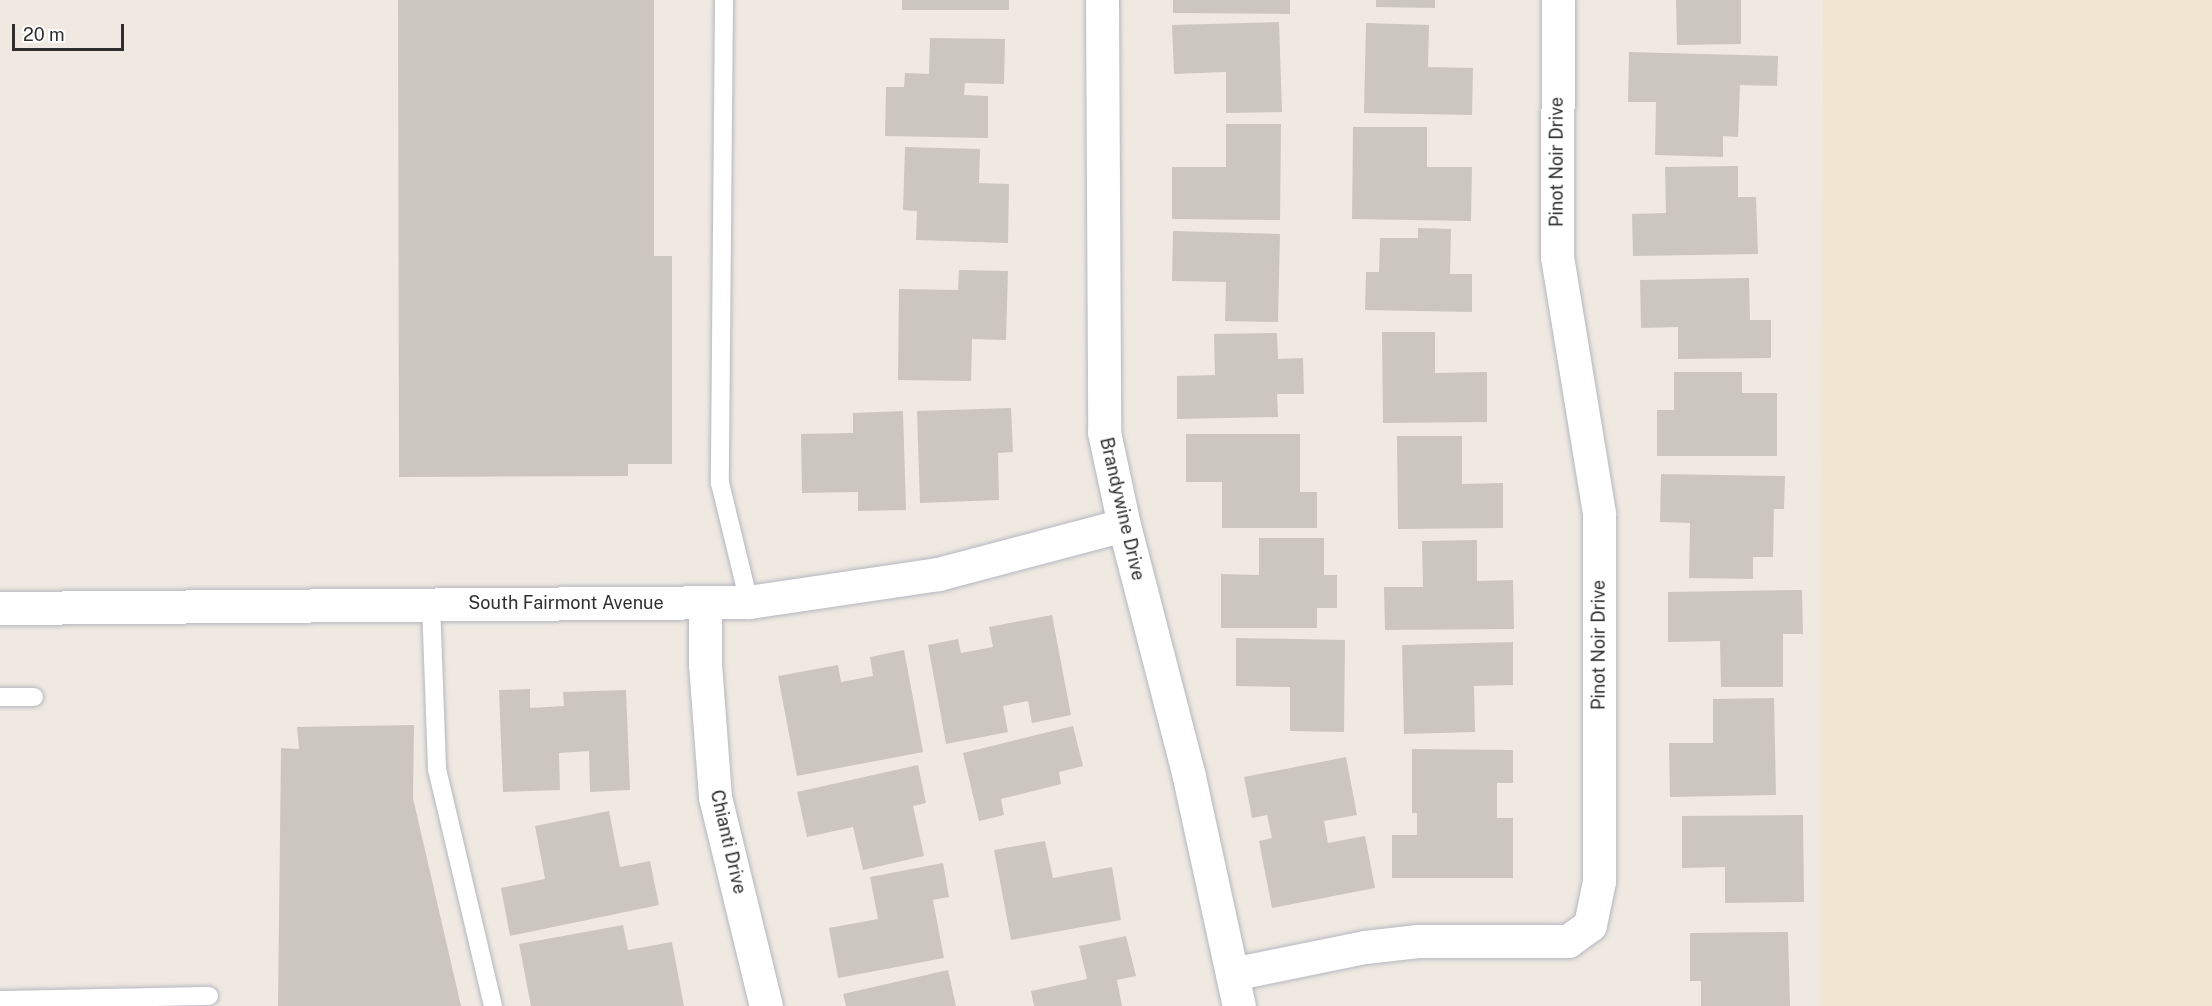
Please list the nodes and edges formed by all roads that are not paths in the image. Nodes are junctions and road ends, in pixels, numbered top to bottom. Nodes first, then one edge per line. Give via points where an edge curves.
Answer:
1 (724, 0) edge
2 (1102, 0) edge
3 (1558, 0) edge
4 (1124, 525) junction
5 (749, 602) junction
6 (705, 603) junction
7 (431, 604) junction
8 (0, 608) edge
9 (0, 697) edge
10 (34, 697) dead end
11 (1232, 974) junction
12 (209, 996) dead end
13 (0, 1000) edge
14 (493, 1006) edge
15 (766, 1006) edge
16 (1239, 1006) edge

1 - 5 lane via 720,483
2 - 4 street, Brandywine Drive via 1104,432
3 - 11 street, Pinot Noir Drive via 1557,257 1599,513 1599,881 1590,925 1568,941 1419,941 1365,947
4 - 5 street, South Fairmont Avenue via 938,574
4 - 11 street, Brandywine Drive via 1189,777
5 - 6 street, South Fairmont Avenue
6 - 7 street, South Fairmont Avenue
6 - 15 street, Chianti Drive via 705,664 715,797
7 - 8 street, South Fairmont Avenue
7 - 14 lane via 437,769
9 - 10 lane
11 - 16 street, Brandywine Drive
12 - 13 lane

